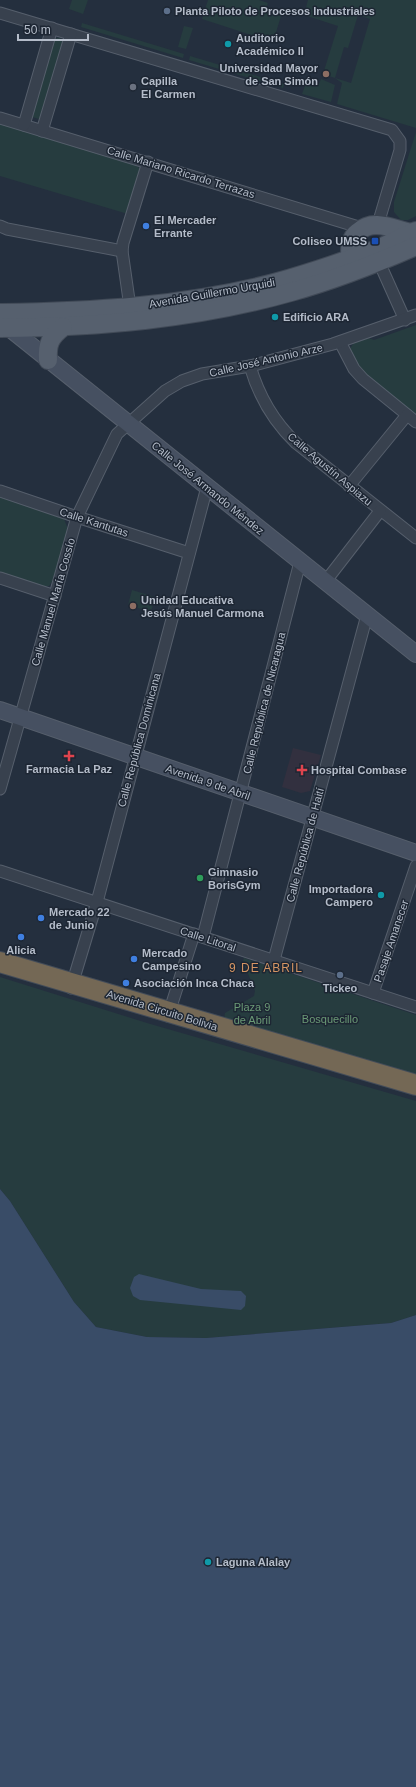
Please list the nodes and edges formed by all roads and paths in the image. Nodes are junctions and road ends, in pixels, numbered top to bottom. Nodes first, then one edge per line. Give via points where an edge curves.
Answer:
1 (0, 13) edge
2 (52, 28) junction
3 (71, 34) junction
4 (0, 118) edge
5 (24, 125) junction
6 (42, 130) junction
7 (148, 162) junction
8 (0, 226) edge
9 (370, 226) junction
10 (415, 237) edge
11 (122, 251) junction
12 (351, 258) junction
13 (379, 262) junction
14 (130, 307) junction
15 (0, 313) edge
16 (416, 315) edge
17 (405, 320) junction
18 (3, 326) edge
19 (63, 328) junction
20 (340, 342) junction
21 (48, 360) junction
22 (250, 366) junction
23 (407, 415) junction
24 (416, 422) edge
25 (127, 424) junction
26 (350, 486) junction
27 (207, 487) junction
28 (0, 491) edge
29 (380, 511) junction
30 (77, 517) junction
31 (416, 538) edge
32 (189, 553) junction
33 (300, 562) junction
34 (0, 578) edge
35 (325, 582) junction
36 (55, 596) junction
37 (367, 615) junction
38 (416, 654) edge
39 (0, 710) edge
40 (21, 717) junction
41 (135, 756) junction
42 (0, 789) edge
43 (241, 793) junction
44 (312, 818) junction
45 (416, 853) edge
46 (416, 866) edge
47 (0, 871) edge
48 (97, 902) junction
49 (199, 936) junction
50 (274, 960) junction
51 (0, 962) edge
52 (0, 972) edge
53 (71, 988) junction
54 (373, 993) junction
55 (416, 1007) edge
56 (168, 1017) junction
57 (416, 1085) edge
58 (416, 1094) edge

1 - 2 street
2 - 3 street
2 - 5 street
3 - 6 street
3 - 9 street via 392,130 400,141 400,150
4 - 5 street, Calle Mariano Ricardo Terrazas
5 - 6 street, Calle Mariano Ricardo Terrazas
6 - 7 street, Calle Mariano Ricardo Terrazas
7 - 9 street, Calle Mariano Ricardo Terrazas
7 - 11 street
8 - 11 street
9 - 10 main road
9 - 12 main road via 355,234 349,249
10 - 12 main road, Avenida Guillermo Urquidi
10 - 13 main road, Avenida Guillermo Urquidi
11 - 14 street
12 - 14 main road, Avenida Guillermo Urquidi via 273,283 177,302
13 - 17 street
13 - 19 main road, Avenida Guillermo Urquidi via 341,277 290,292 215,309
14 - 15 main road, Avenida Guillermo Urquidi
16 - 17 street, Calle José Antonio Arze
17 - 20 street, Calle José Antonio Arze
18 - 19 main road, Avenida Guillermo Urquidi
18 - 21 street, Calle José Armando Méndez
19 - 21 main road via 49,340
20 - 22 street, Calle José Antonio Arze
20 - 23 street via 358,374
21 - 25 street, Calle José Armando Méndez
22 - 25 street, Calle José Antonio Arze via 202,374 182,381 165,391
22 - 26 street, Calle Agustín Aspiazu via 266,406 281,428
23 - 24 street
23 - 26 street
25 - 27 street, Calle José Armando Méndez
25 - 30 street, Calle Manuel María Cossío via 117,434
26 - 29 street, Calle Agustín Aspiazu
27 - 32 street, Calle República Dominicana
27 - 33 street, Calle José Armando Méndez
28 - 30 street, Calle Kantutas
29 - 31 street, Calle Agustín Aspiazu
29 - 35 street
30 - 32 street, Calle Kantutas
30 - 36 street, Calle Manuel María Cossío
32 - 41 street, Calle República Dominicana
33 - 35 street, Calle José Armando Méndez
33 - 43 street, Calle República de Nicaragua
34 - 36 street
35 - 37 street, Calle José Armando Méndez
36 - 40 street, Calle Manuel María Cossío
37 - 38 street, Calle José Armando Méndez
37 - 44 street, Calle República de Haití
39 - 40 street, Avenida 9 de Abril
40 - 41 street, Avenida 9 de Abril
40 - 42 street, Calle Manuel María Cossío
41 - 43 street, Avenida 9 de Abril
41 - 48 street, Calle República Dominicana
43 - 44 street, Avenida 9 de Abril
43 - 49 street, Calle República de Nicaragua
44 - 45 street, Avenida 9 de Abril
44 - 50 street, Calle República de Haití
46 - 54 street, Pasaje Amanecer
47 - 48 street, Calle Litoral
48 - 49 street, Calle Litoral
48 - 53 street, Calle República Dominicana
49 - 50 street, Calle Litoral
49 - 56 street, Calle República de Nicaragua
50 - 54 street, Calle Litoral
51 - 53 highway, Avenida Circuito Bolivia
52 - 53 highway, Avenida Circuito Bolivia
53 - 56 highway, Avenida Circuito Bolivia
54 - 55 street, Calle Litoral
56 - 57 highway, Avenida Circuito Bolivia
56 - 58 highway, Avenida Circuito Bolivia

